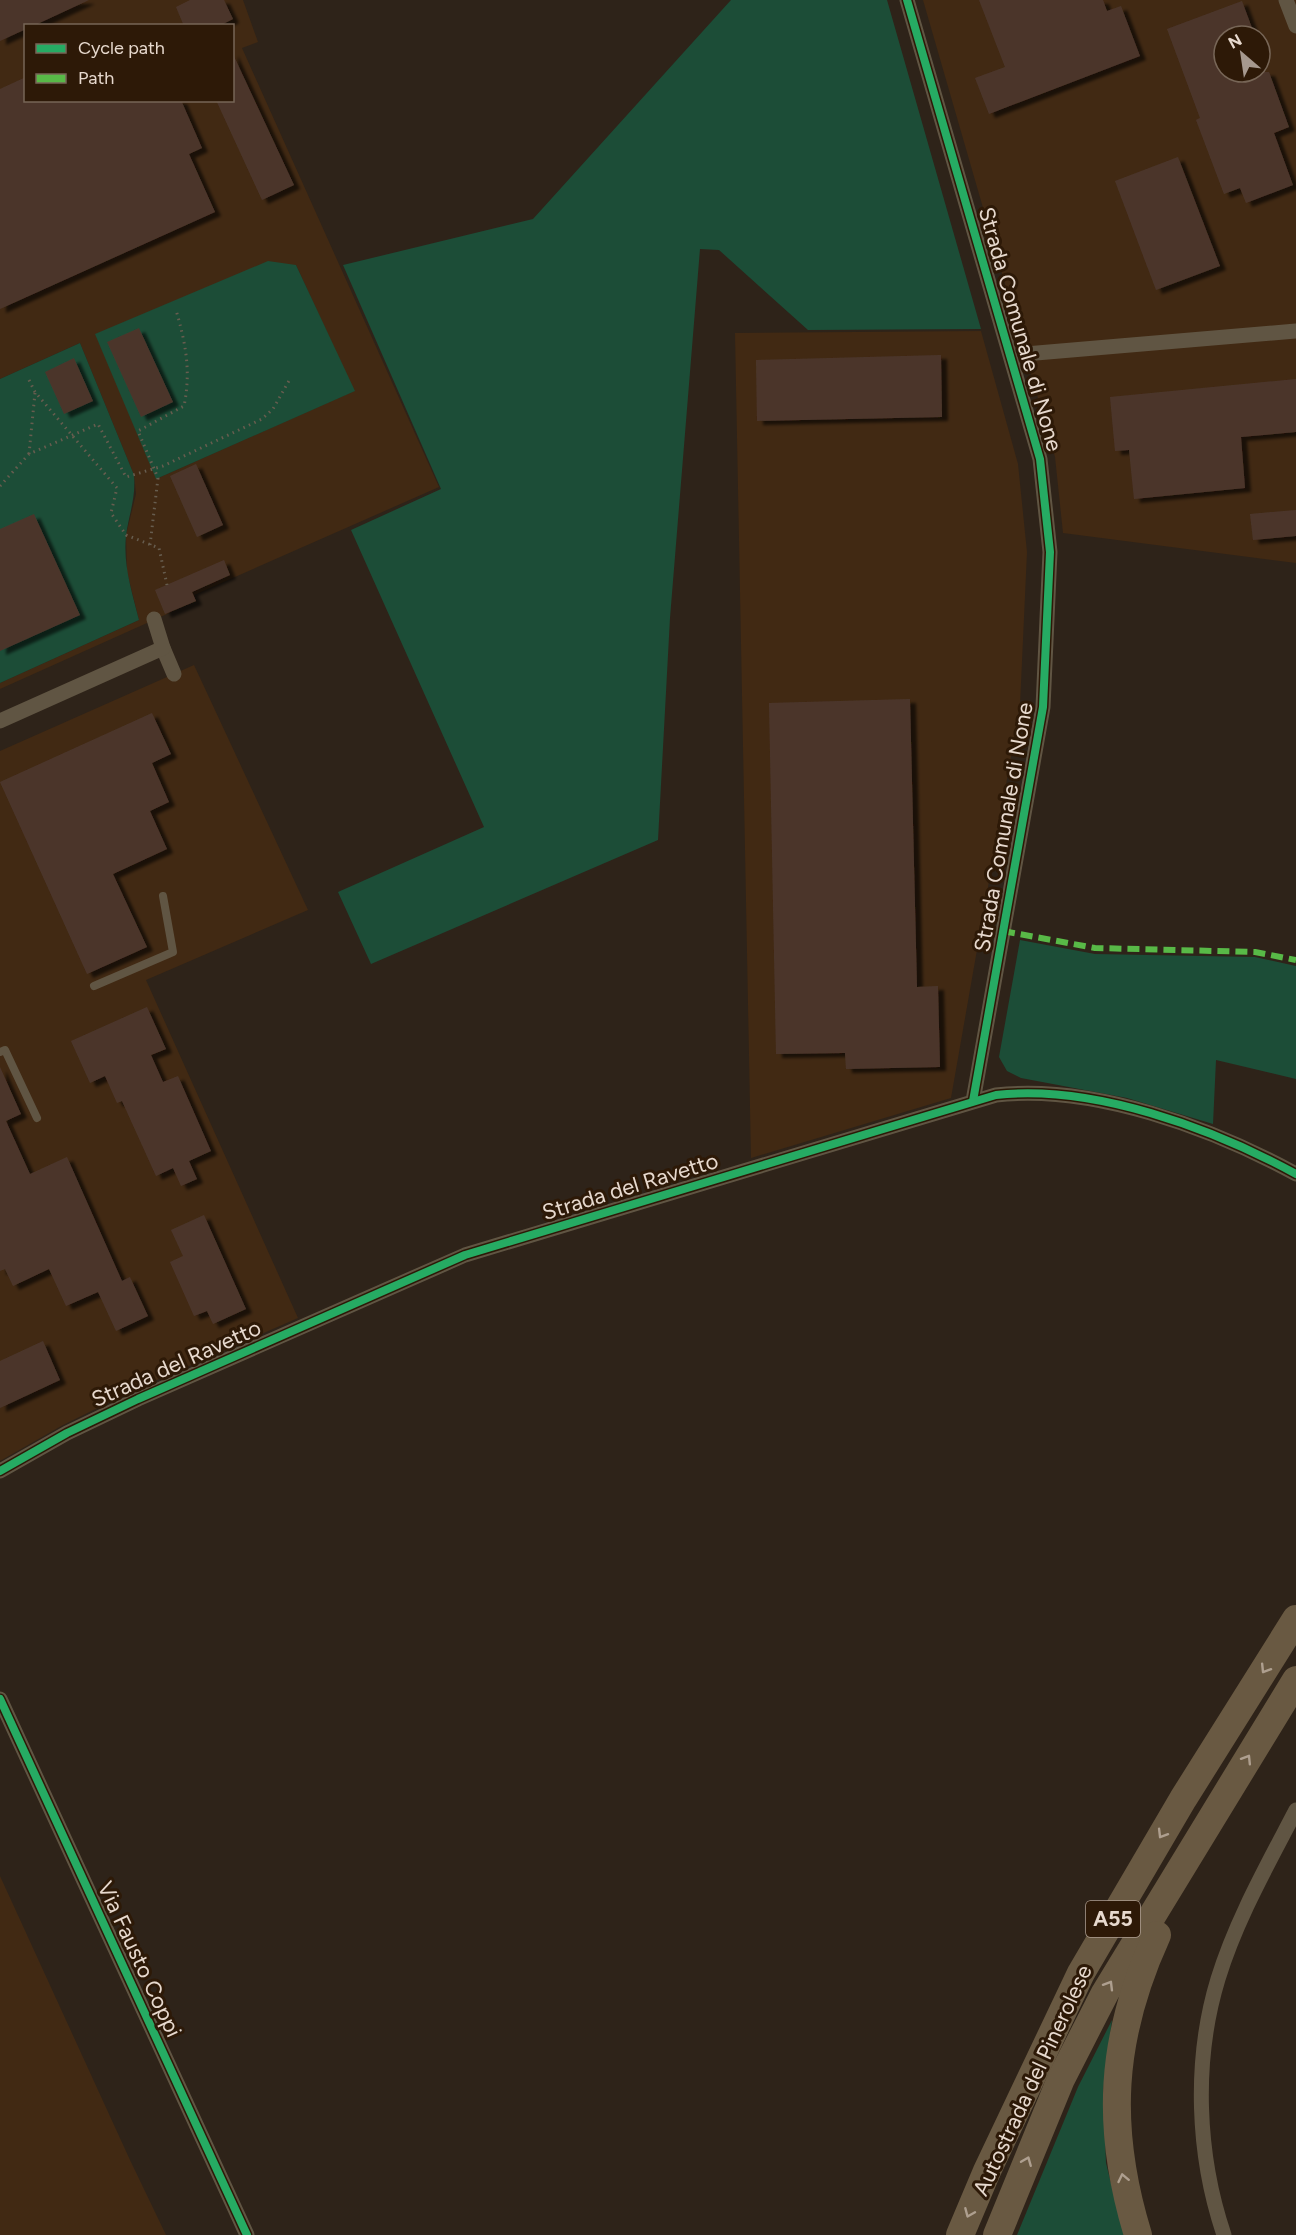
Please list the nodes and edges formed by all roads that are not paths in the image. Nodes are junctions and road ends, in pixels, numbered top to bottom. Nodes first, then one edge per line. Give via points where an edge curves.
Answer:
1 (907, 0) edge
2 (1286, 0) edge
3 (1296, 26) edge
4 (1296, 331) edge
5 (1012, 354) junction
6 (154, 619) dead end
7 (163, 648) junction
8 (174, 674) dead end
9 (0, 721) edge
10 (163, 896) dead end
11 (94, 986) dead end
12 (0, 1052) edge
13 (973, 1101) junction
14 (37, 1118) dead end
15 (1296, 1174) edge
16 (0, 1471) edge
17 (1296, 1619) edge
18 (1296, 1680) edge
19 (0, 1699) edge
20 (1216, 1808) junction
21 (1296, 1810) edge
22 (247, 2235) edge
23 (960, 2235) edge
24 (997, 2235) edge
25 (1138, 2235) edge
26 (1224, 2235) edge

1 - 5 street, Strada Comunale di None
2 - 3 street
4 - 5 street
5 - 13 street, Strada Comunale di None via 1040,459 1050,552 1043,707
6 - 7 street
7 - 8 street
7 - 9 street
10 - 11 lane via 173,952
12 - 14 lane via 5,1050
13 - 15 street, Strada del Ravetto via 1040,1092 1125,1107 1192,1126
13 - 16 street, Strada del Ravetto via 465,1255 138,1399
17 -> 23 highway, Autostrada del Pinerolese / A55 via 1081,1973
20 -> 18 highway, Autostrada del Pinerolese / A55
19 - 22 street, Via Fausto Coppi
24 -> 20 highway, Autostrada del Pinerolese / A55 via 1061,2079 1105,1993
25 -> 20 highway via 1119,2161 1116,2093 1126,2018 1138,1977
21 - 26 street via 1254,1892 1218,1979 1205,2037 1204,2154

